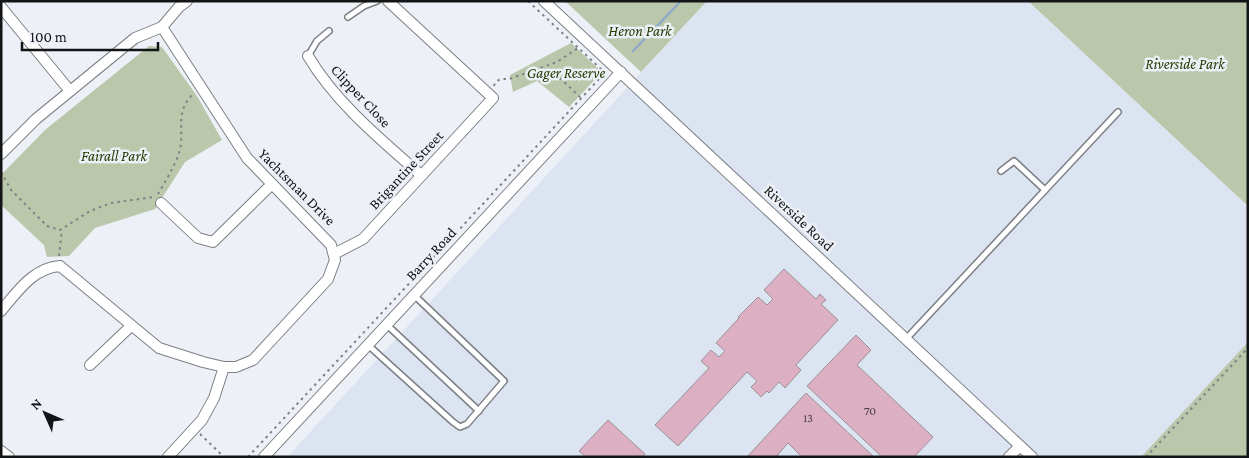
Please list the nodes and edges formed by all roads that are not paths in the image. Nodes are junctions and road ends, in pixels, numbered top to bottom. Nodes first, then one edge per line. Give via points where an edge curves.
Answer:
1 (187, 1) edge
2 (377, 1) edge
3 (388, 1) edge
4 (544, 1) edge
5 (5, 10) edge
6 (348, 17) dead end
7 (162, 27) junction
8 (329, 31) dead end
9 (308, 56) joint
10 (621, 72) junction
11 (70, 91) junction
12 (1118, 112) dead end
13 (1, 154) edge
14 (1001, 171) dead end
15 (421, 175) junction
16 (271, 186) junction
17 (1045, 190) junction
18 (160, 203) dead end
19 (334, 254) junction
20 (414, 295) junction
21 (1, 311) edge
22 (387, 324) junction
23 (131, 326) junction
24 (906, 339) junction
25 (368, 345) junction
26 (90, 366) dead end
27 (224, 367) junction
28 (479, 412) junction
29 (1020, 446) junction
30 (1, 451) edge
31 (9, 457) edge
32 (168, 457) edge
33 (264, 457) edge
34 (1009, 457) edge
35 (1032, 457) edge

1 - 7 street
2 - 6 lane
3 - 15 street, Brigantine Street via 493,98
4 - 10 street, Riverside Road
5 - 11 street
7 - 11 street via 135,38
7 - 16 street, Yachtsman Drive via 246,158
8 - 9 lane, Clipper Close via 317,41
9 - 15 street, Clipper Close via 318,74 361,122
10 - 20 street, Barry Road
10 - 24 street, Riverside Road
11 - 13 street
12 - 17 lane
14 - 17 lane via 1014,161
15 - 19 street, Brigantine Street via 363,239
16 - 18 street via 213,242 198,238
16 - 19 street, Yachtsman Drive via 324,236
17 - 24 lane
19 - 27 street via 334,267 328,279 253,360 236,367
20 - 22 street, Barry Road
20 - 28 lane via 502,378 503,384
21 - 23 street via 30,278 47,267 60,266
22 - 25 street, Barry Road
22 - 28 lane
23 - 26 street
23 - 27 street via 159,348
24 - 29 street, Riverside Road
25 - 28 lane via 460,427
25 - 33 street, Barry Road
27 - 32 street via 214,398 202,420
29 - 34 street
29 - 35 street, Riverside Road
30 - 31 street

